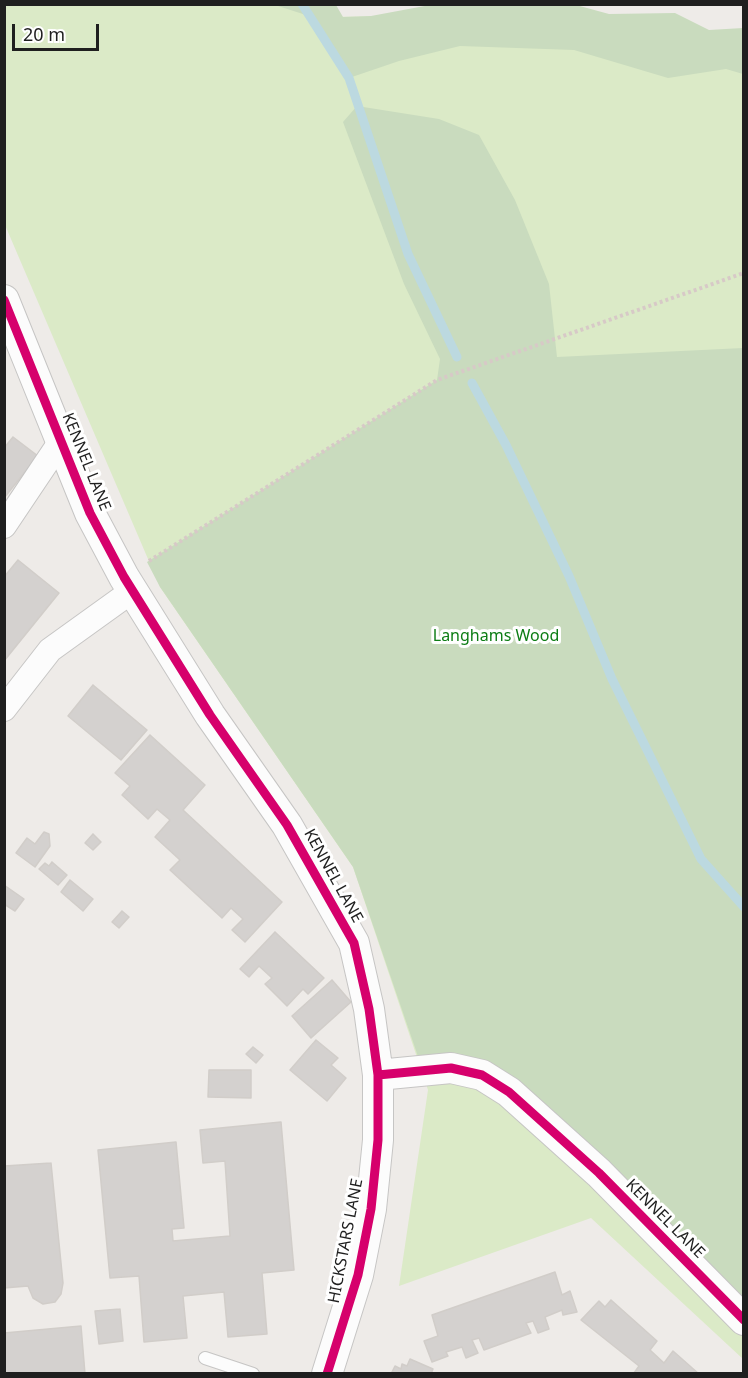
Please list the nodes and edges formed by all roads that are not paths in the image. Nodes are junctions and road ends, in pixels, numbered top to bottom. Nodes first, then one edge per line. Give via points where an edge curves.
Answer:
1 (4, 300) edge
2 (61, 441) junction
3 (4, 526) edge
4 (128, 584) junction
5 (4, 709) edge
6 (378, 1075) junction
7 (744, 1320) edge
8 (205, 1358) dead end
9 (253, 1374) edge
10 (327, 1374) edge

1 - 2 street, KENNEL LANE
2 - 3 street
2 - 4 street, KENNEL LANE via 90,513
4 - 5 street via 50,650
4 - 6 street, KENNEL LANE via 210,715 287,825 354,943
6 - 7 street, KENNEL LANE via 451,1068 482,1075 509,1092 599,1173
6 - 10 street, HICKSTARS LANE via 378,1140 370,1209 358,1275
8 - 9 lane

